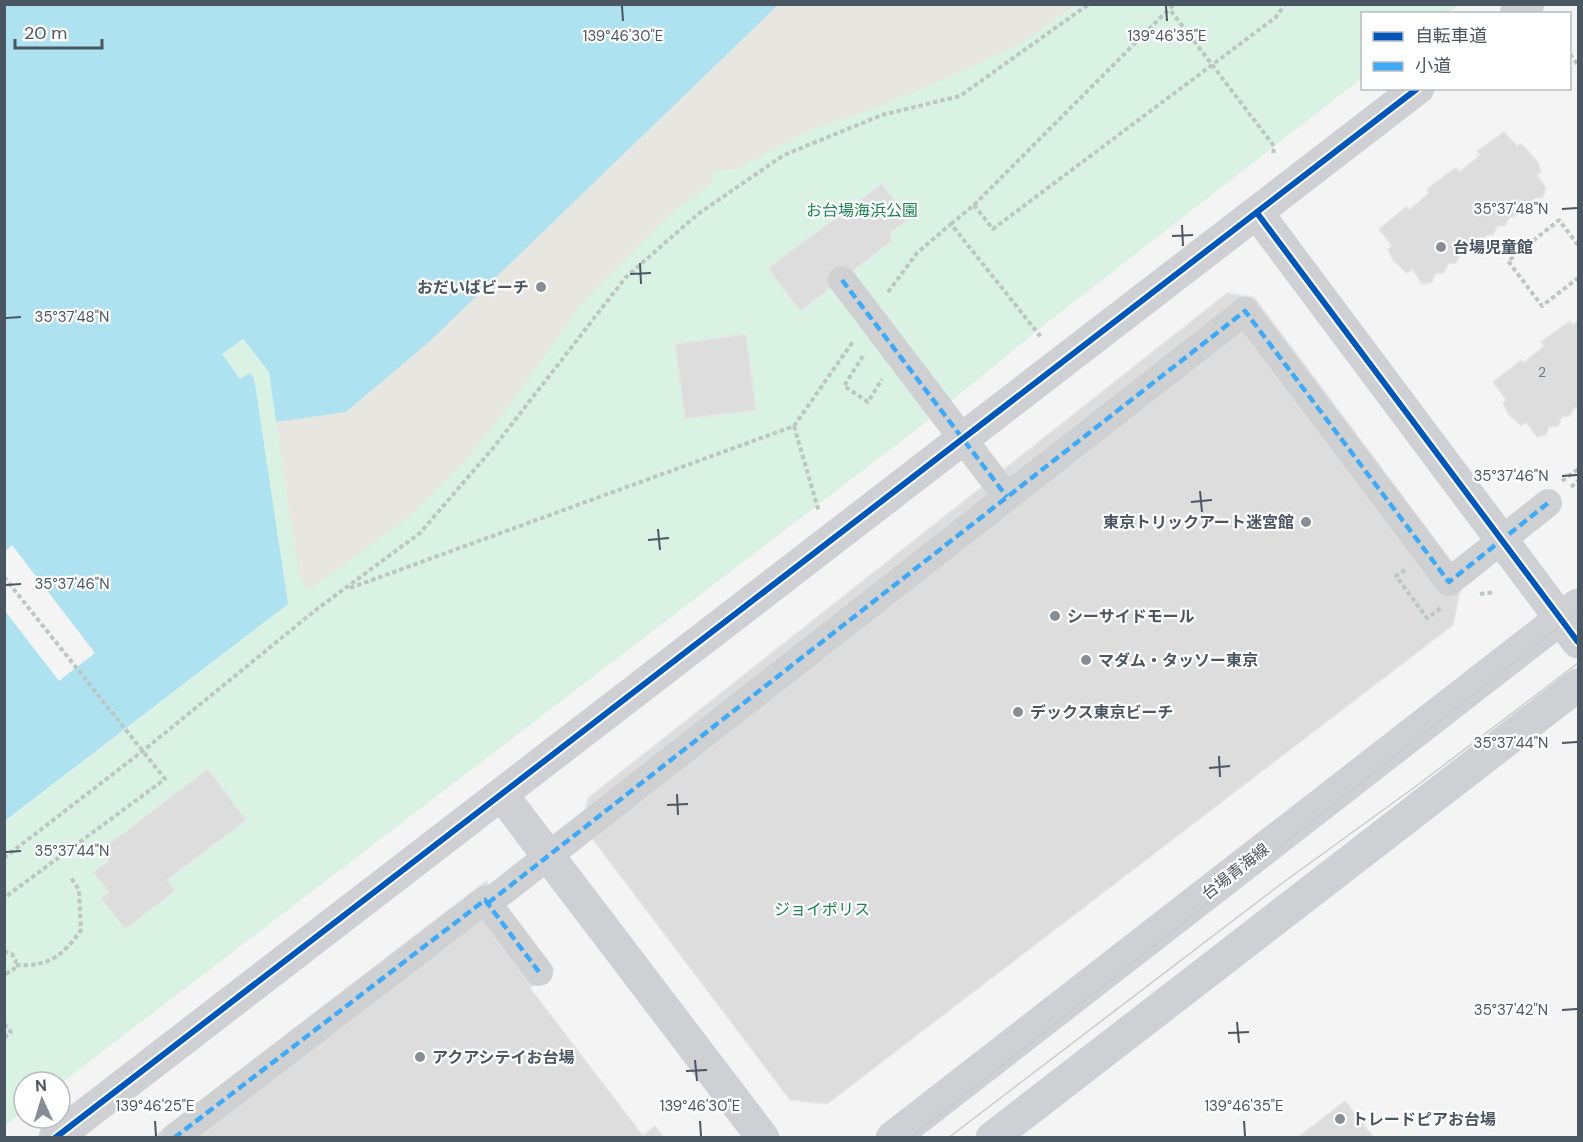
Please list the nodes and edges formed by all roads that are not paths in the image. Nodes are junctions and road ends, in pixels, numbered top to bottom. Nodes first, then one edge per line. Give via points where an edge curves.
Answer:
1 (1415, 90) edge
2 (1257, 213) junction
3 (842, 280) dead end
4 (1007, 497) junction
5 (1548, 503) dead end
6 (1573, 622) edge
7 (1578, 685) edge
8 (501, 795) junction
9 (488, 903) junction
10 (539, 972) dead end
11 (55, 1137) edge
12 (174, 1137) edge
13 (763, 1137) edge
14 (892, 1137) edge
15 (992, 1137) edge

1 - 2 street
2 - 6 street
2 - 8 street
3 - 4 street
4 - 5 street via 1245,310 1449,582
4 - 9 street
6 - 14 street, 台場青海線
7 - 15 street
8 - 11 street
8 - 13 street
9 - 10 street
9 - 12 street via 485,900

